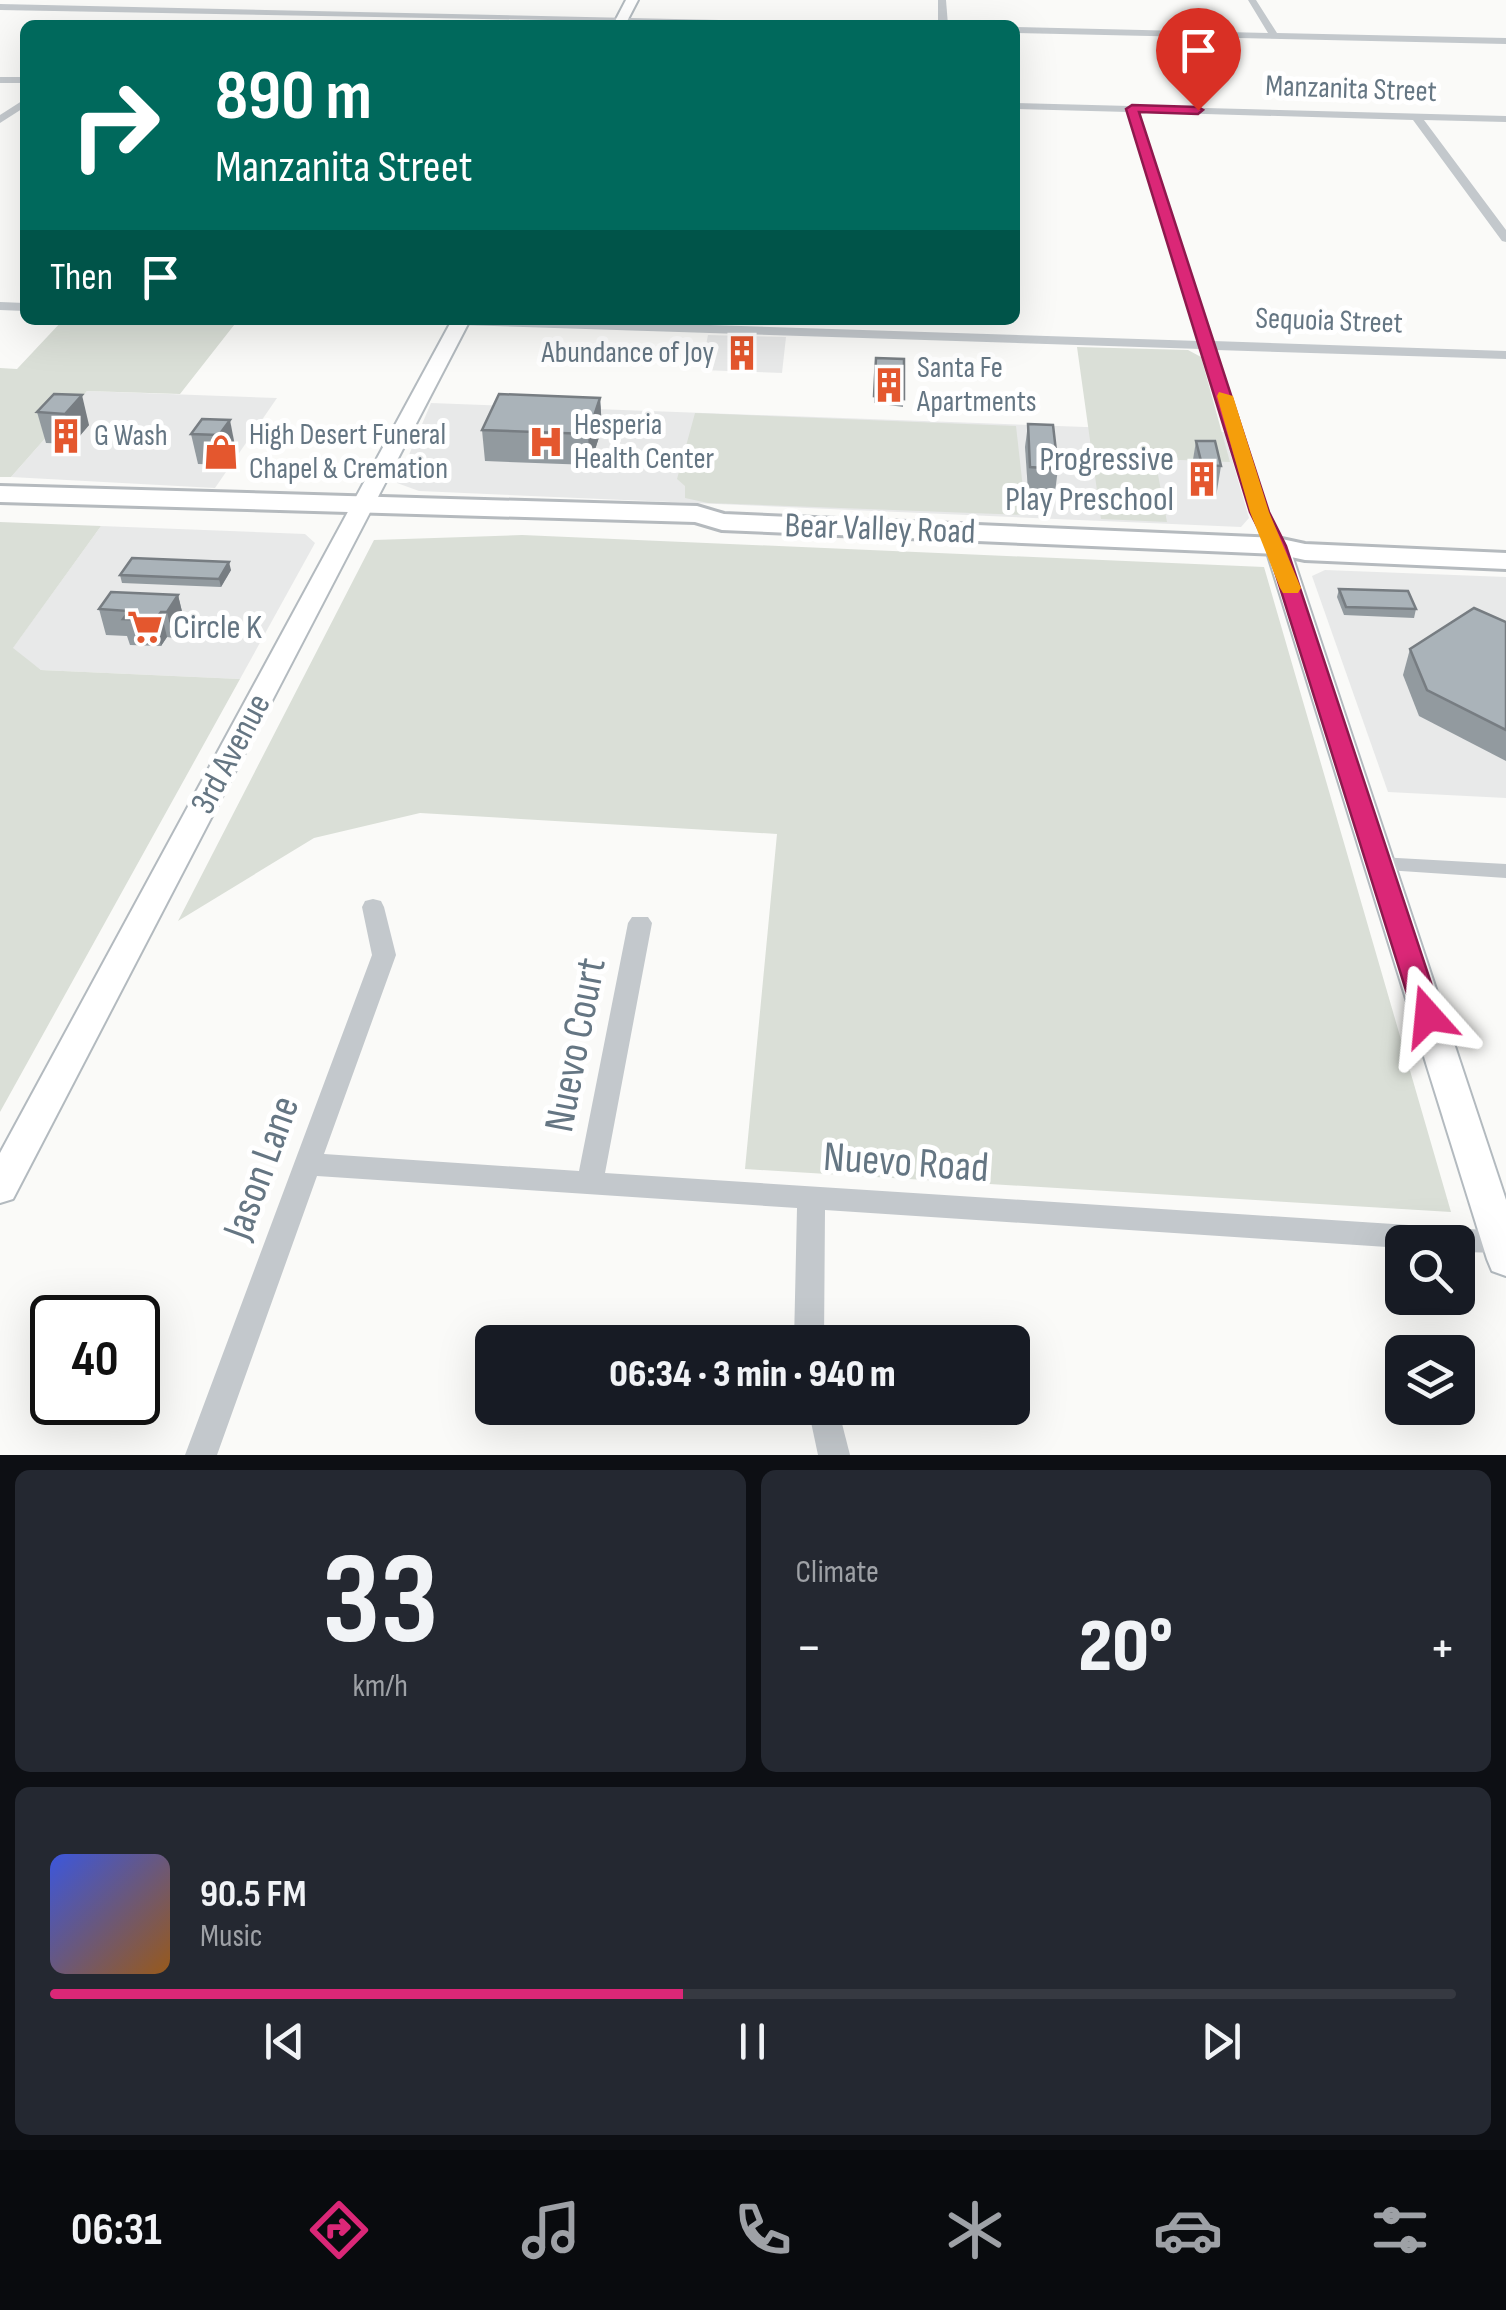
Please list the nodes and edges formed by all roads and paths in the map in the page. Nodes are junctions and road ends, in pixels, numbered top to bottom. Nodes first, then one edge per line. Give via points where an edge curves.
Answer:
1 (166, 0) edge
2 (1252, 0) edge
3 (0, 7) edge
4 (151, 10) junction
5 (138, 20) edge
6 (512, 20) edge
7 (1020, 30) edge
8 (1274, 36) junction
9 (1506, 42) edge
10 (1020, 106) edge
11 (1132, 109) junction
12 (1416, 116) junction
13 (1506, 118) edge
14 (1506, 238) edge
15 (458, 325) edge
16 (768, 325) edge
17 (830, 326) edge
18 (1208, 345) junction
19 (1506, 355) edge
20 (0, 494) edge
21 (362, 507) junction
22 (1276, 546) junction
23 (1506, 546) edge
24 (1506, 560) edge
25 (1380, 864) junction
26 (1506, 870) edge
27 (373, 907) dead end
28 (640, 923) dead end
29 (306, 1164) junction
30 (590, 1182) junction
31 (0, 1188) edge
32 (811, 1196) junction
33 (1504, 1251) edge
34 (809, 1325) edge
35 (826, 1425) edge
36 (201, 1455) edge
37 (834, 1455) edge

1 - 4 street
2 - 8 street
3 - 4 street
4 - 5 street
4 - 6 street
7 - 8 street
8 - 9 street
10 - 11 street, Manzanita Street
11 - 12 street, Manzanita Street
11 - 18 street
12 - 13 street, Manzanita Street
12 - 14 street
15 - 21 street, 3rd Avenue
16 - 17 street, Sequoia Street
17 - 18 street, Sequoia Street
18 - 19 street, Sequoia Street
18 - 22 street
20 - 21 main road, Bear Valley Road
21 - 22 main road, Bear Valley Road via 399,518 695,530 722,522
21 - 31 street, 3rd Avenue
22 - 23 main road, Bear Valley Road via 1296,538
22 - 24 main road, Bear Valley Road
22 - 25 street
25 - 26 street
25 - 33 street
27 - 29 street, Jason Lane via 384,956
28 - 30 street, Nuevo Court
29 - 30 street, Nuevo Road
29 - 36 street, Jason Lane
30 - 32 street, Nuevo Road
32 - 33 street, Nuevo Road
32 - 34 street
35 - 37 street

